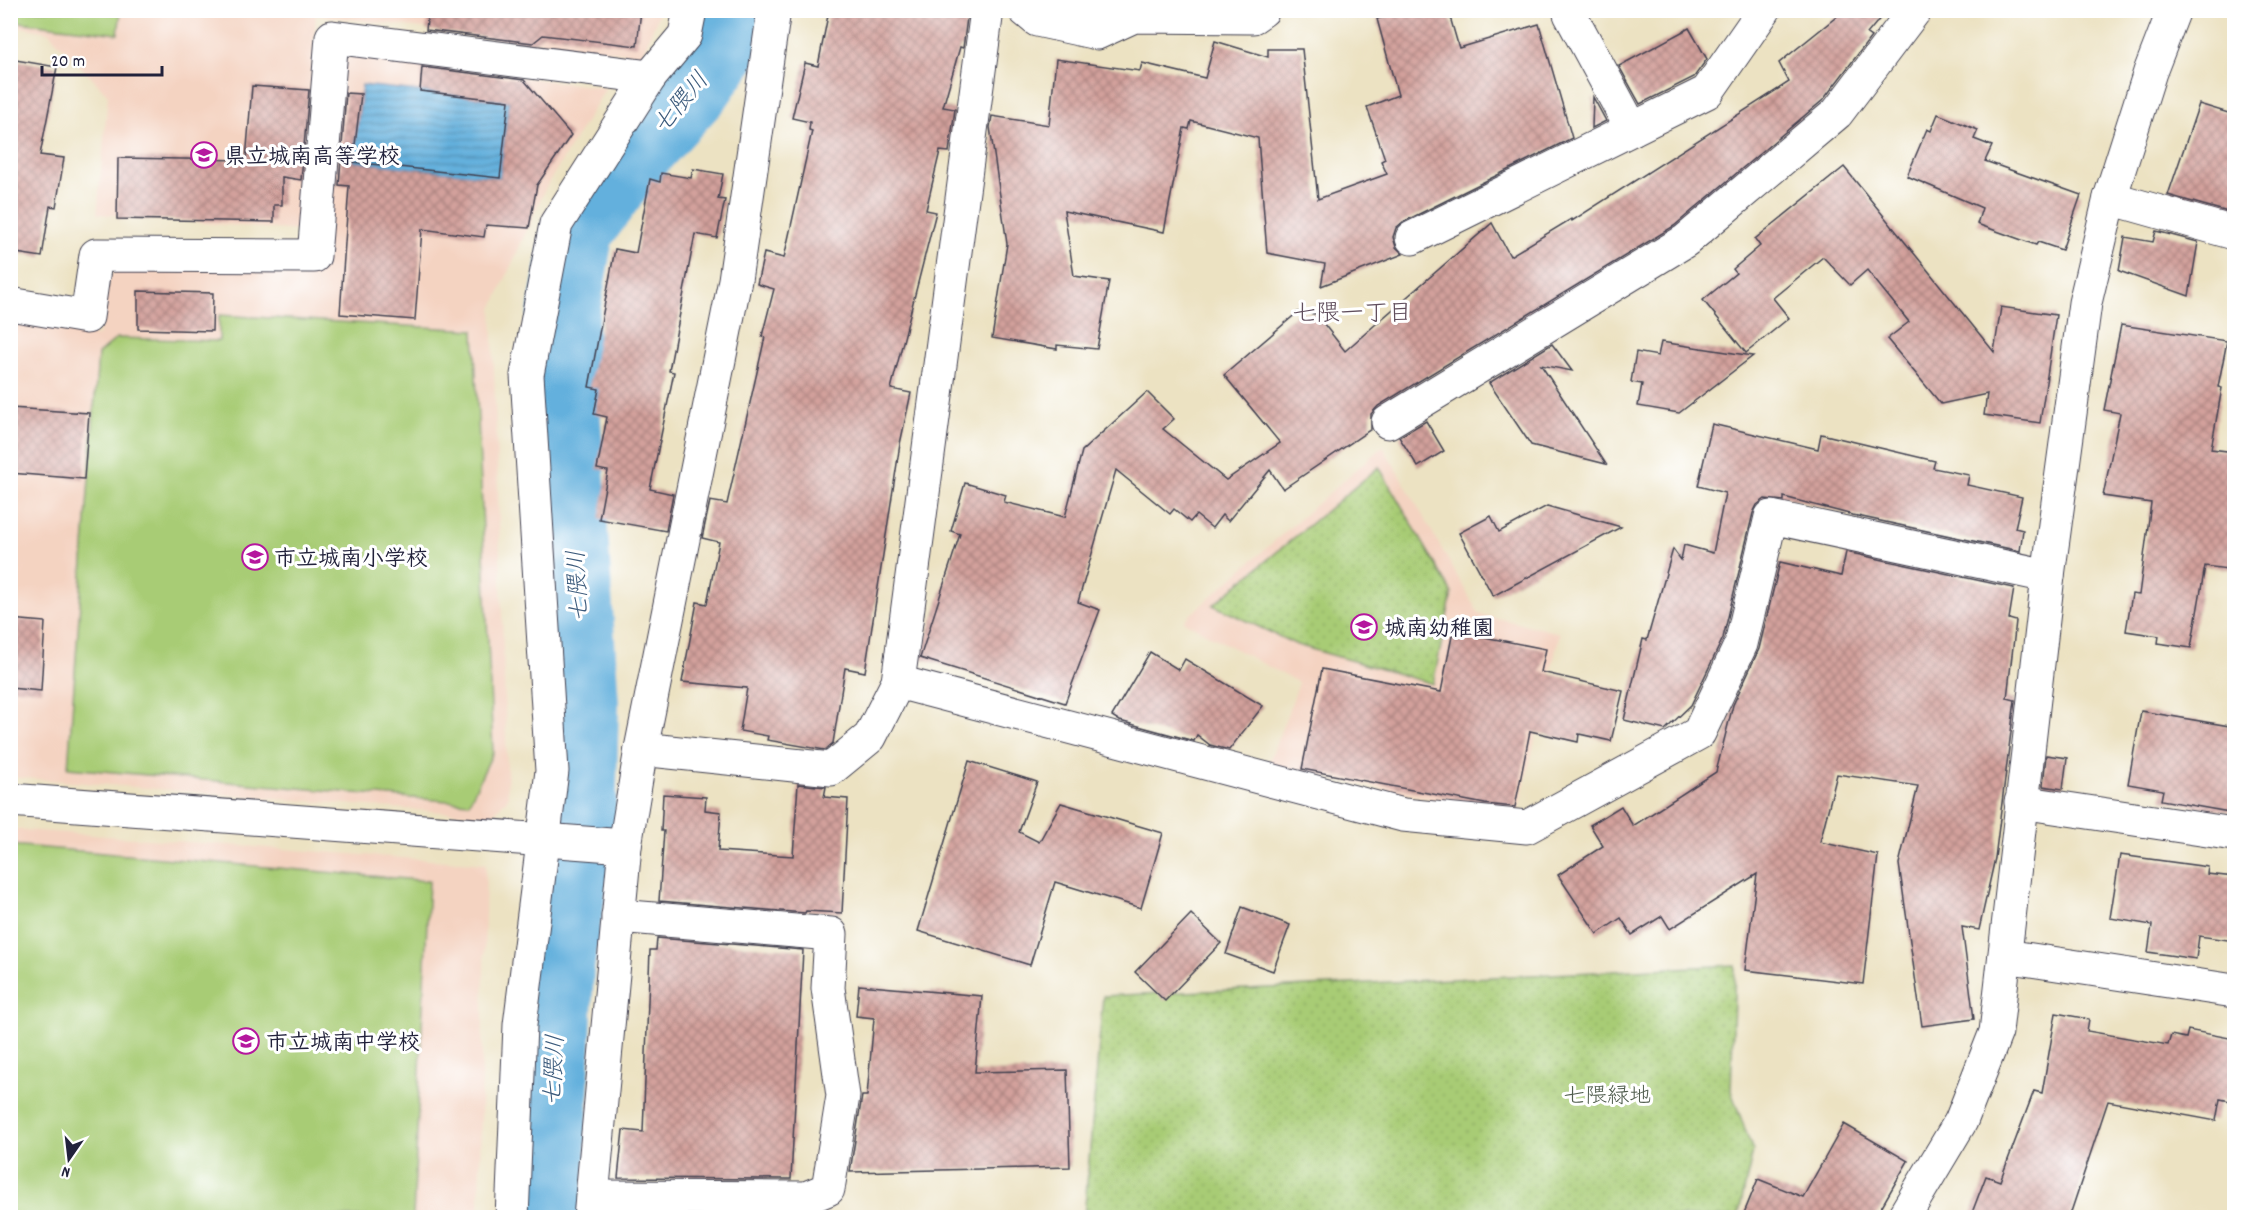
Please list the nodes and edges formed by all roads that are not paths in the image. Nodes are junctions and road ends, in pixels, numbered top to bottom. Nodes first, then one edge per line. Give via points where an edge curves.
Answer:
1 (690, 10) edge
2 (774, 10) edge
3 (987, 10) edge
4 (1025, 10) edge
5 (1263, 10) edge
6 (1570, 10) edge
7 (1764, 10) edge
8 (1915, 10) edge
9 (2174, 10) edge
10 (650, 77) junction
11 (1632, 129) junction
12 (2110, 198) junction
13 (2235, 233) edge
14 (1412, 238) dead end
15 (10, 304) edge
16 (1388, 422) dead end
17 (2048, 576) junction
18 (898, 682) junction
19 (641, 748) junction
20 (10, 800) edge
21 (2021, 802) junction
22 (2235, 834) edge
23 (542, 839) junction
24 (625, 846) junction
25 (618, 916) junction
26 (2006, 956) junction
27 (2235, 991) edge
28 (591, 1207) edge
29 (512, 1218) edge
30 (1903, 1218) edge

1 - 10 street via 685,35
2 - 19 street via 735,280
3 - 18 street
4 - 5 street via 1037,20 1097,33 1134,16 1253,17
6 - 11 street
7 - 11 street via 1707,92
8 - 16 street via 1837,113 1685,241
9 - 12 street
10 - 15 street via 332,37 314,256 96,255 87,317
10 - 23 street via 556,224 527,375 552,771
11 - 14 street
12 - 13 street
12 - 17 street via 2085,303
17 - 18 street via 1772,517 1742,644 1699,733 1527,827 1402,815
17 - 21 street
18 - 19 street via 870,737 831,769
19 - 24 street
20 - 23 street
21 - 22 street
21 - 26 street
23 - 24 street
23 - 29 street via 520,1025
24 - 25 street
25 - 28 street
25 - 28 street via 831,934 828,988 843,1096 828,1189 806,1198
26 - 27 street
26 - 30 street via 1996,1032 1961,1121

